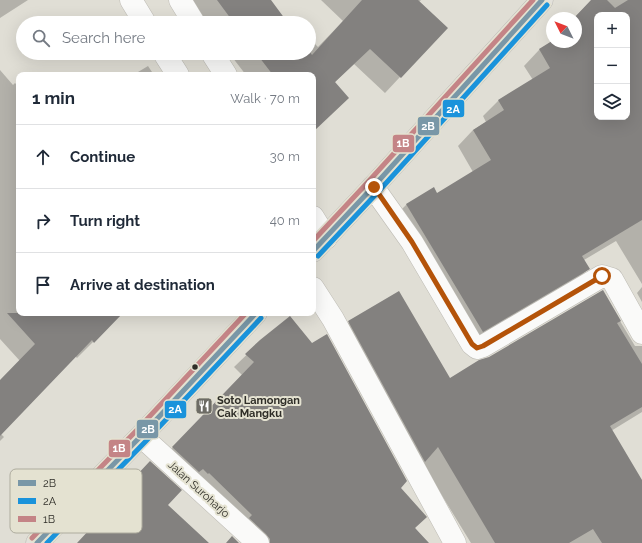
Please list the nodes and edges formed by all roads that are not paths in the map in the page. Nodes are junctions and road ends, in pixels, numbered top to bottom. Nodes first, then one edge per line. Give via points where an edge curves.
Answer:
1 (131, 0) edge
2 (180, 0) edge
3 (542, 0) edge
4 (141, 16) edge
5 (190, 16) edge
6 (168, 60) edge
7 (216, 60) edge
8 (176, 72) edge
9 (224, 72) edge
10 (374, 187) junction
11 (316, 230) edge
12 (319, 244) edge
13 (316, 293) edge
14 (253, 316) edge
15 (642, 333) edge
16 (141, 436) junction
17 (109, 469) edge
18 (47, 533) edge
19 (37, 543) edge
20 (258, 543) edge
21 (455, 543) edge

1 - 4 street
2 - 5 street
3 - 10 main road
6 - 8 street
7 - 9 street
10 - 12 main road
10 - 15 street via 412,242 472,344 477,348 602,276 612,279
11 - 12 street
13 - 21 street via 333,319
14 - 16 main road
16 - 17 main road
16 - 20 street, Jalan Suroharjo
18 - 19 main road

